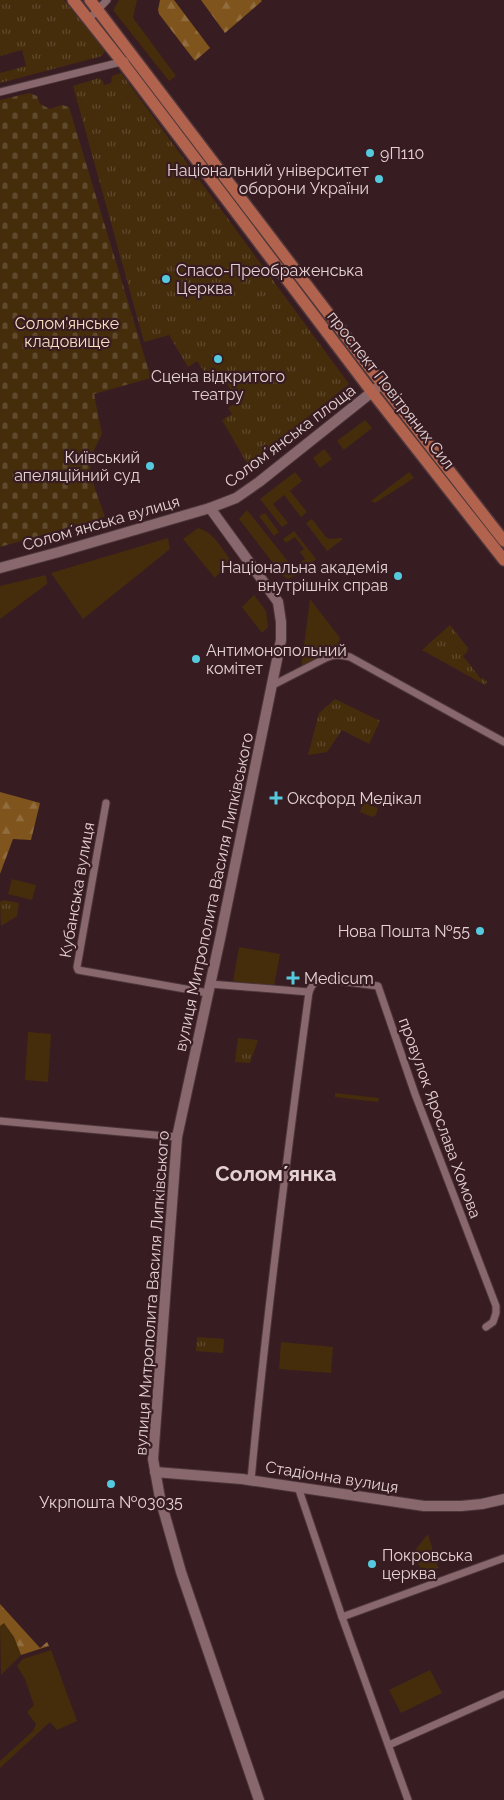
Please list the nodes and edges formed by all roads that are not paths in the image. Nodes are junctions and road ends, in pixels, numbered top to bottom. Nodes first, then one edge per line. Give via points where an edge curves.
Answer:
1 (72, 0) edge
2 (90, 0) edge
3 (107, 0) edge
4 (98, 11) junction
5 (88, 20) junction
6 (133, 55) junction
7 (123, 63) junction
8 (0, 92) edge
9 (382, 384) junction
10 (372, 392) junction
11 (210, 508) junction
12 (504, 542) edge
13 (504, 560) edge
14 (0, 568) edge
15 (272, 685) junction
16 (504, 742) edge
17 (106, 803) dead end
18 (210, 988) junction
19 (309, 992) junction
20 (0, 1121) edge
21 (177, 1137) junction
22 (486, 1326) dead end
23 (155, 1472) junction
24 (251, 1480) junction
25 (298, 1487) junction
26 (504, 1499) edge
27 (504, 1558) edge
28 (342, 1617) junction
29 (504, 1694) edge
30 (389, 1746) junction
31 (260, 1800) edge
32 (408, 1800) edge

1 - 5 main road, проспект Повітряних Сил
2 - 4 main road, проспект Повітряних Сил
3 - 4 street
4 - 5 street
4 - 6 main road, проспект Повітряних Сил
5 - 7 main road, проспект Повітряних Сил
6 - 7 street
6 - 9 main road, проспект Повітряних Сил
7 - 8 street
7 - 10 main road, проспект Повітряних Сил
9 - 10 main road, Соломʼянська площа
9 - 12 main road, проспект Повітряних Сил
10 - 11 main road, Соломʼянська площа via 236,498
10 - 13 main road, проспект Повітряних Сил
11 - 14 main road, Соломʼянська вулиця
11 - 15 main road, вулиця Митрополита Василя Липківського via 278,602 281,640
15 - 16 street via 331,656 342,655
15 - 18 main road, вулиця Митрополита Василя Липківського
17 - 18 street, Кубанська вулиця via 78,970
18 - 19 street
18 - 21 main road, вулиця Митрополита Василя Липківського
19 - 22 street, провулок Ярослава Хомова via 312,985 323,978 378,986 415,1094 496,1306 494,1322
19 - 24 street via 270,1289
20 - 21 street
21 - 23 main road, вулиця Митрополита Василя Липківського via 153,1448
23 - 24 main road, Стадіонна вулиця
23 - 31 main road, вулиця Митрополита Василя Липківського via 181,1572
24 - 25 main road, Стадіонна вулиця
25 - 26 main road, Стадіонна вулиця via 424,1506 468,1505
25 - 28 street
27 - 28 street
28 - 30 street
29 - 30 street
30 - 32 street

